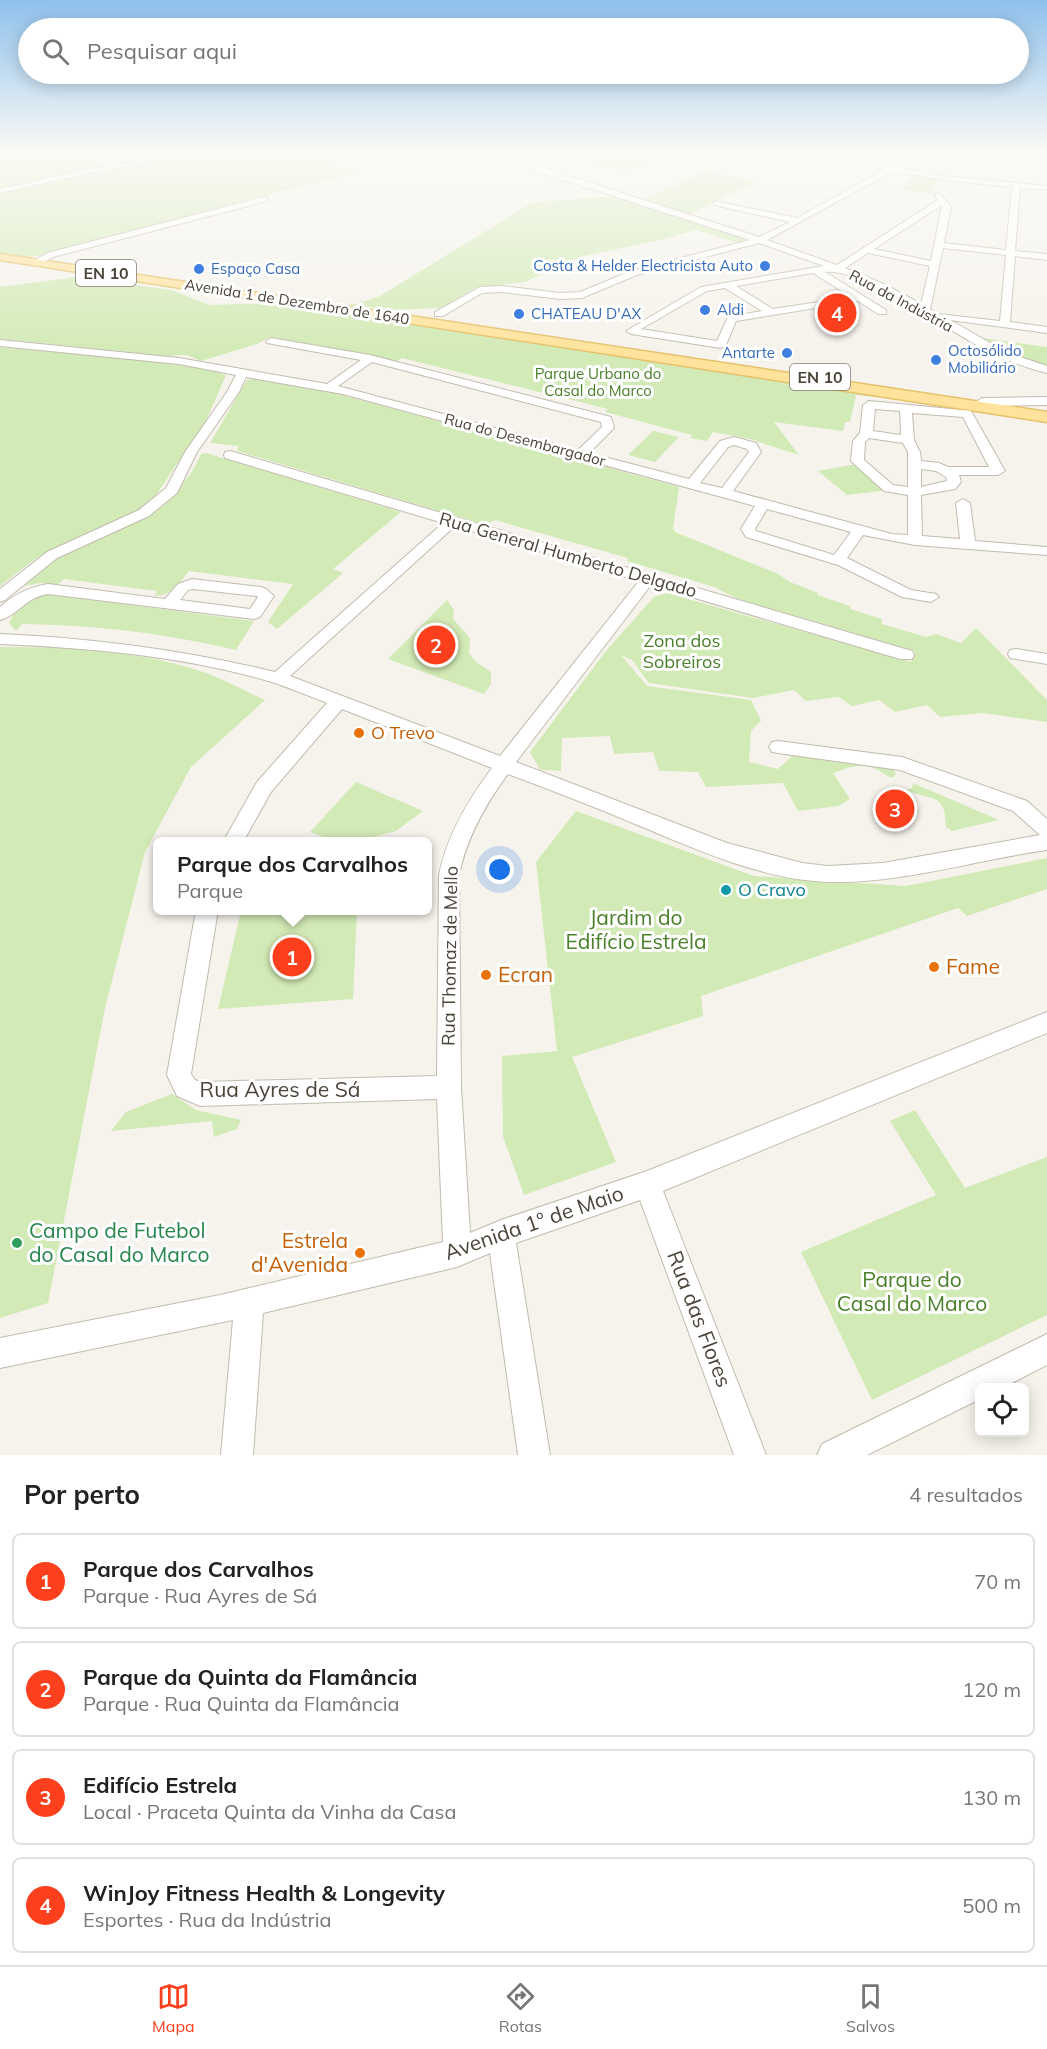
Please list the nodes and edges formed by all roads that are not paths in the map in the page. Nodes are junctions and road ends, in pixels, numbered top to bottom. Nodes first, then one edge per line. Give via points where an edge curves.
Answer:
1 (188, 219) edge
2 (699, 219) edge
3 (789, 219) edge
4 (802, 219) edge
5 (915, 219) edge
6 (944, 219) edge
7 (1014, 219) edge
8 (798, 221) junction
9 (759, 240) junction
10 (939, 245) junction
11 (868, 250) junction
12 (1012, 253) junction
13 (0, 257) edge
14 (1047, 257) edge
15 (35, 263) junction
16 (934, 264) junction
17 (838, 268) junction
18 (815, 270) junction
19 (727, 285) junction
20 (861, 298) junction
21 (770, 312) junction
22 (882, 312) dead end
23 (928, 313) junction
24 (439, 314) dead end
25 (646, 323) junction
26 (1005, 324) junction
27 (1047, 330) edge
28 (723, 339) junction
29 (271, 341) dead end
30 (0, 343) edge
31 (593, 346) junction
32 (370, 358) junction
33 (713, 362) junction
34 (1047, 370) edge
35 (243, 372) junction
36 (329, 388) junction
37 (1047, 401) edge
38 (981, 404) junction
39 (906, 409) junction
40 (1047, 411) edge
41 (1045, 424) edge
42 (866, 434) junction
43 (908, 440) junction
44 (230, 455) dead end
45 (580, 455) junction
46 (914, 464) junction
47 (949, 471) junction
48 (692, 484) junction
49 (913, 492) junction
50 (725, 493) junction
51 (963, 503) dead end
52 (763, 504) junction
53 (453, 521) junction
54 (859, 530) junction
55 (915, 541) junction
56 (968, 546) junction
57 (1047, 551) edge
58 (838, 560) junction
59 (648, 579) junction
60 (0, 597) edge
61 (931, 597) dead end
62 (170, 603) junction
63 (0, 615) edge
64 (0, 639) edge
65 (1016, 654) dead end
66 (906, 655) dead end
67 (1047, 659) edge
68 (278, 678) junction
69 (339, 701) junction
70 (778, 747) dead end
71 (504, 766) junction
72 (1047, 830) edge
73 (235, 837) edge
74 (1047, 842) edge
75 (206, 915) edge
76 (1047, 1022) edge
77 (449, 1087) junction
78 (647, 1184) junction
79 (501, 1234) junction
80 (457, 1252) junction
81 (249, 1301) junction
82 (1047, 1349) edge
83 (0, 1353) edge
84 (237, 1455) edge
85 (534, 1455) edge
86 (750, 1455) edge
87 (833, 1455) edge

1 - 15 street via 50,255
2 - 9 street, Rua da Indústria
3 - 8 street
4 - 8 street
5 - 11 street
6 - 10 street
7 - 12 street
8 - 9 street
9 - 17 street, Rua da Indústria
9 - 24 street via 634,273 582,296 480,290
10 - 12 street
10 - 16 street
11 - 16 street
11 - 17 street
12 - 14 street
12 - 26 street
13 - 15 main road, Avenida 1 de Dezembro de 1640 / EN 10
15 - 31 main road, Avenida 1 de Dezembro de 1640 / EN 10
16 - 23 street
17 - 18 street
17 - 23 street, Rua da Indústria via 883,287
18 - 19 street
18 - 20 street
19 - 21 street
19 - 25 street via 704,290
20 - 21 street
20 - 22 street
21 - 28 street via 732,319
23 - 26 street
23 - 34 street, Rua da Indústria via 1002,354
25 - 28 street
25 - 28 street via 631,331
26 - 27 street
28 - 33 street
29 - 32 street
30 - 35 street, Rua do Desembargador via 178,361
31 - 33 main road, Avenida 1 de Dezembro de 1640 / EN 10
31 - 38 main road, Avenida 1 de Dezembro de 1640 / EN 10
32 - 36 street
32 - 45 street via 606,419 608,428
33 - 38 main road, Avenida 1 de Dezembro de 1640 / EN 10
35 - 36 street, Rua do Desembargador
35 - 60 street via 191,452 172,490 144,513 52,555
36 - 45 street, Rua do Desembargador
37 - 38 street
38 - 40 main road, Avenida 1 de Dezembro de 1640 / EN 10
38 - 41 main road
39 - 42 street via 871,404
39 - 43 street
39 - 47 street via 967,414 998,471
42 - 43 street
42 - 49 street via 860,441 857,460 885,487
43 - 46 street
44 - 53 street, Rua General Humberto Delgado
45 - 48 street, Rua do Desembargador
46 - 47 street
46 - 49 street
47 - 49 street via 954,480 950,486
48 - 50 street, Rua do Desembargador
48 - 50 street via 724,444 752,446 755,452
49 - 55 street
50 - 52 street, Rua do Desembargador
51 - 56 street
52 - 54 street, Rua do Desembargador
52 - 58 street via 749,533
53 - 59 street, Rua General Humberto Delgado
53 - 68 street
54 - 55 street, Rua do Desembargador
54 - 58 street
55 - 56 street, Rua do Desembargador
56 - 57 street, Rua do Desembargador
58 - 61 street via 899,591
59 - 66 street, Rua General Humberto Delgado
59 - 71 street, Rua Thomaz de Mello
62 - 62 street via 254,614 266,596 261,592 192,584 183,587
62 - 63 street via 45,589 14,601
64 - 68 street via 123,647
65 - 67 street
68 - 69 street
69 - 71 street
69 - 73 street via 264,787
70 - 72 street via 902,764 1020,806
71 - 74 street via 745,856 808,872 881,872
71 - 77 street, Rua Thomaz de Mello via 462,832 449,869
75 - 77 street, Rua Ayres de Sá via 179,1075 186,1088 200,1095
76 - 78 street, Avenida 1º de Maio
77 - 80 street, Rua Thomaz de Mello
78 - 79 street, Avenida 1º de Maio
78 - 86 street, Rua das Flores
79 - 80 street, Avenida 1º de Maio
79 - 85 street
80 - 81 street, Avenida 1º de Maio
81 - 83 street, Avenida 1º de Maio
81 - 84 street
82 - 87 street

